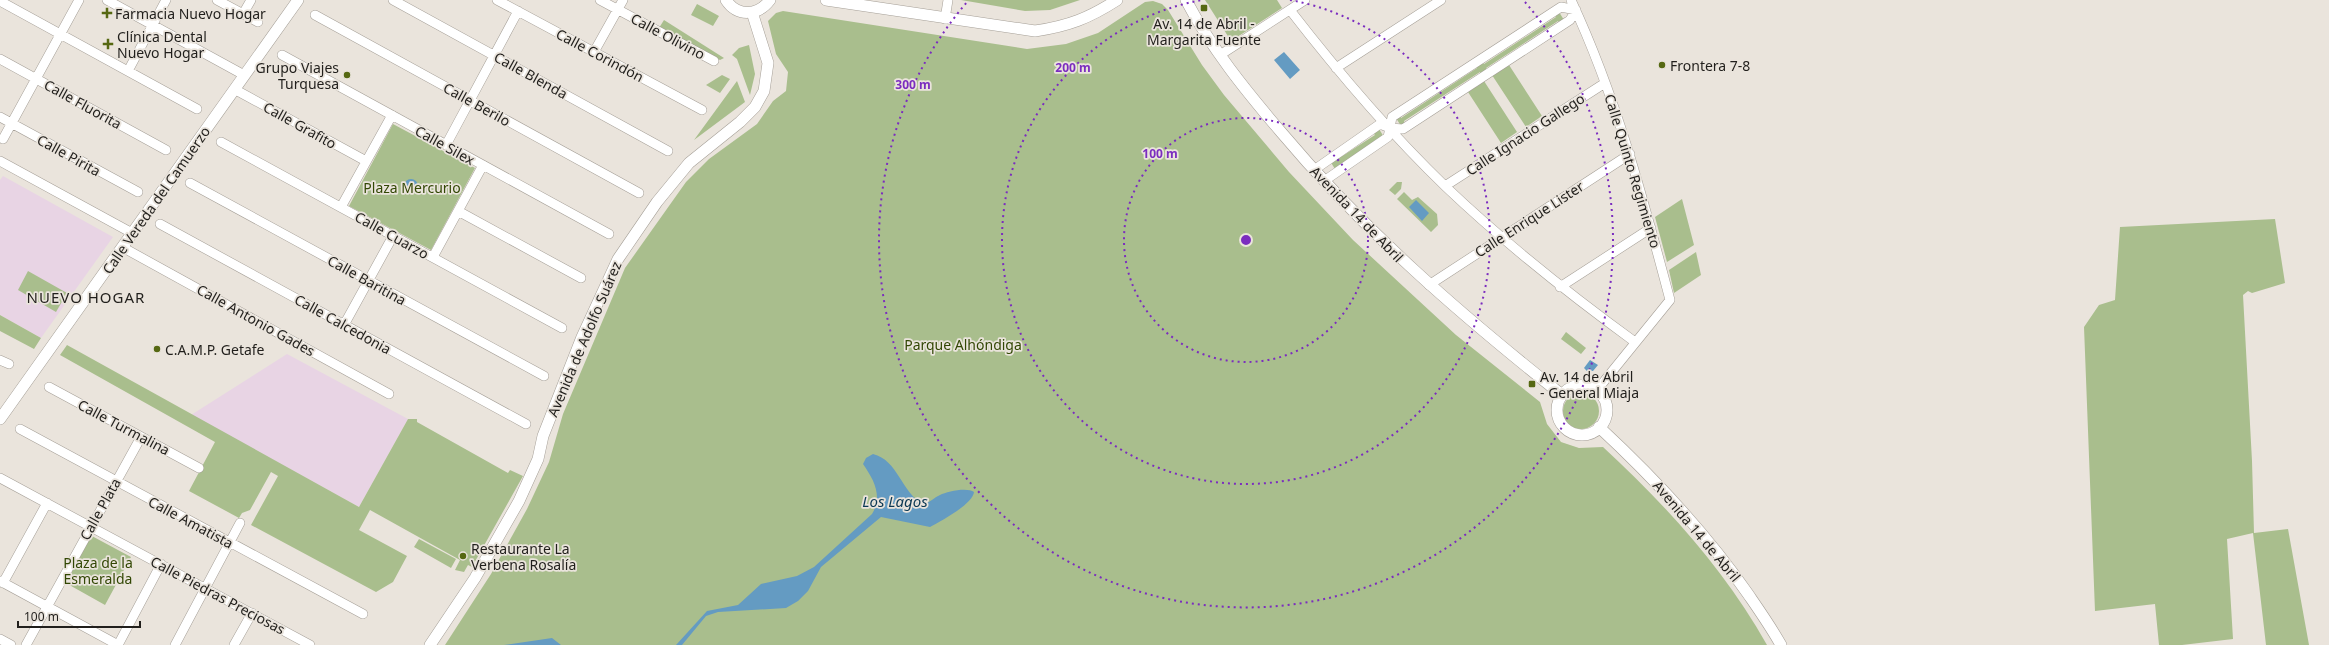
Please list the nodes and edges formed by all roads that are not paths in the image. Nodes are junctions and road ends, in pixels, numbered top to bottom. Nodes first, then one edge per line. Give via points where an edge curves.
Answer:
1 (79, 0) edge
2 (107, 0) edge
3 (166, 0) edge
4 (217, 0) edge
5 (251, 0) edge
6 (298, 0) edge
7 (393, 0) edge
8 (497, 0) edge
9 (600, 0) edge
10 (623, 0) edge
11 (726, 0) edge
12 (770, 0) edge
13 (826, 0) edge
14 (948, 0) edge
15 (1117, 0) edge
16 (1186, 0) edge
17 (1305, 0) edge
18 (1441, 0) edge
19 (1571, 0) edge
20 (0, 1) edge
21 (618, 9) junction
22 (1290, 10) junction
23 (1576, 10) junction
24 (518, 11) junction
25 (752, 12) junction
26 (243, 14) junction
27 (315, 15) dead end
28 (946, 19) junction
29 (258, 22) dead end
30 (152, 25) junction
31 (60, 34) junction
32 (594, 52) junction
33 (282, 55) dead end
34 (494, 55) junction
35 (1220, 55) junction
36 (0, 59) edge
37 (714, 60) dead end
38 (1336, 68) junction
39 (128, 71) junction
40 (244, 75) junction
41 (36, 79) junction
42 (1605, 83) junction
43 (234, 89) junction
44 (470, 100) junction
45 (197, 109) dead end
46 (702, 110) dead end
47 (392, 115) junction
48 (0, 117) edge
49 (12, 124) junction
50 (1390, 128) junction
51 (3, 139) dead end
52 (221, 142) dead end
53 (446, 145) junction
54 (166, 150) dead end
55 (668, 151) dead end
56 (1630, 154) junction
57 (366, 161) junction
58 (0, 162) edge
59 (483, 165) junction
60 (1314, 170) junction
61 (1324, 181) junction
62 (190, 183) dead end
63 (1445, 186) junction
64 (138, 192) dead end
65 (639, 192) dead end
66 (341, 207) junction
67 (458, 212) junction
68 (160, 224) dead end
69 (1651, 228) junction
70 (132, 233) junction
71 (609, 234) dead end
72 (393, 236) junction
73 (1502, 237) junction
74 (122, 247) junction
75 (432, 257) junction
76 (581, 278) dead end
77 (369, 281) junction
78 (1429, 285) junction
79 (1560, 287) junction
80 (344, 324) junction
81 (562, 328) dead end
82 (1635, 342) junction
83 (0, 360) edge
84 (8, 364) dead end
85 (544, 376) dead end
86 (49, 387) dead end
87 (1597, 390) junction
88 (389, 394) dead end
89 (1562, 395) junction
90 (0, 419) edge
91 (526, 424) dead end
92 (1599, 427) junction
93 (20, 429) dead end
94 (141, 437) junction
95 (199, 468) dead end
96 (0, 478) edge
97 (116, 481) junction
98 (47, 503) junction
99 (240, 523) dead end
100 (91, 526) junction
101 (230, 542) junction
102 (161, 564) junction
103 (1, 582) edge
104 (205, 589) junction
105 (47, 607) junction
106 (252, 613) junction
107 (363, 614) dead end
108 (0, 639) edge
109 (11, 645) edge
110 (26, 645) edge
111 (118, 645) edge
112 (175, 645) edge
113 (234, 645) edge
114 (310, 645) edge
115 (430, 645) edge
116 (1781, 645) edge

1 - 31 street
2 - 30 street
3 - 30 street
4 - 26 street
5 - 26 street
6 - 40 street, Calle Vereda del Camuerzo
7 - 34 street, Calle Blenda
8 - 24 street, Calle Corindón
9 - 21 street, Calle Olivino
10 - 21 street
11 - 25 street via 736,10
12 - 25 street via 760,10
13 - 28 street
14 - 28 street
15 - 28 street via 1081,21 1061,28 1035,31
16 - 35 street, Avenida 14 de Abril
17 - 22 street
18 - 38 street
19 - 23 street, Calle Quinto Regimiento
20 - 31 street
21 - 32 street
21 - 37 street, Calle Olivino
22 - 35 street
22 - 38 street
23 - 42 street, Calle Quinto Regimiento
23 - 50 street via 1570,20 1403,129
23 - 50 street via 1561,7 1392,117
24 - 32 street, Calle Corindón
24 - 34 street
25 - 115 street, Avenida de Adolfo Suárez via 768,63 764,91 755,107 740,122 690,163 657,202 618,259 561,389 543,436 538,459 522,494 475,578
26 - 29 street
27 - 44 street, Calle Berilo
30 - 39 street
30 - 40 street
31 - 39 street
31 - 41 street
32 - 46 street, Calle Corindón
33 - 47 street, Calle Silex
34 - 44 street
34 - 55 street, Calle Blenda
35 - 60 street, Avenida 14 de Abril via 1263,111
36 - 41 street, Calle Fluorita
38 - 50 street
39 - 45 street
40 - 43 street, Calle Vereda del Camuerzo
41 - 49 street
41 - 54 street, Calle Fluorita
42 - 56 street, Calle Quinto Regimiento
42 - 63 street, Calle Ignacio Gallego
43 - 57 street, Calle Grafito
43 - 70 street, Calle Vereda del Camuerzo
44 - 53 street
44 - 65 street, Calle Berilo
47 - 53 street, Calle Silex
47 - 57 street
48 - 49 street, Calle Pirita
49 - 51 street
49 - 64 street, Calle Pirita
50 - 60 street via 1380,124
50 - 61 street via 1388,137
50 - 63 street
52 - 66 street, Calle Cuarzo
53 - 59 street, Calle Silex
56 - 69 street, Calle Quinto Regimiento
56 - 73 street, Calle Enrique Lister
57 - 66 street
58 - 70 street
59 - 67 street
59 - 71 street, Calle Silex
60 - 61 street, Avenida 14 de Abril
61 - 78 street, Avenida 14 de Abril via 1384,244
62 - 77 street, Calle Baritina
63 - 73 street
66 - 72 street, Calle Cuarzo
67 - 75 street
67 - 76 street
68 - 80 street, Calle Calcedonia
69 - 79 street
69 - 82 street, Calle Quinto Regimiento via 1670,300
70 - 74 street, Calle Vereda del Camuerzo
72 - 75 street, Calle Cuarzo
72 - 77 street
73 - 78 street, Calle Enrique Lister
73 - 79 street
74 - 88 street, Calle Antonio Gades
74 - 90 street, Calle Vereda del Camuerzo
75 - 81 street, Calle Cuarzo
77 - 80 street
77 - 85 street, Calle Baritina
78 - 89 street, Avenida 14 de Abril
79 - 82 street
80 - 91 street, Calle Calcedonia
82 - 87 street
83 - 84 street
86 - 94 street, Calle Turmalina
87 - 89 street via 1576,386
87 - 92 street via 1604,400 1607,412
89 - 92 street via 1557,410 1563,426 1577,435 1586,435
92 - 116 street, Avenida 14 de Abril via 1671,497 1711,544
93 - 97 street, Calle Amatista
94 - 95 street, Calle Turmalina
94 - 97 street, Calle Plata
96 - 98 street, Calle Piedras Preciosas
97 - 100 street, Calle Plata
97 - 101 street, Calle Amatista
98 - 100 street, Calle Piedras Preciosas
98 - 103 street
99 - 101 street
100 - 102 street, Calle Piedras Preciosas
100 - 105 street, Calle Plata
101 - 104 street
101 - 107 street, Calle Amatista
102 - 104 street, Calle Piedras Preciosas
102 - 111 street
103 - 105 street
104 - 106 street, Calle Piedras Preciosas
104 - 112 street
105 - 110 street, Calle Plata
105 - 111 street
106 - 113 street
106 - 114 street, Calle Piedras Preciosas
108 - 109 street

